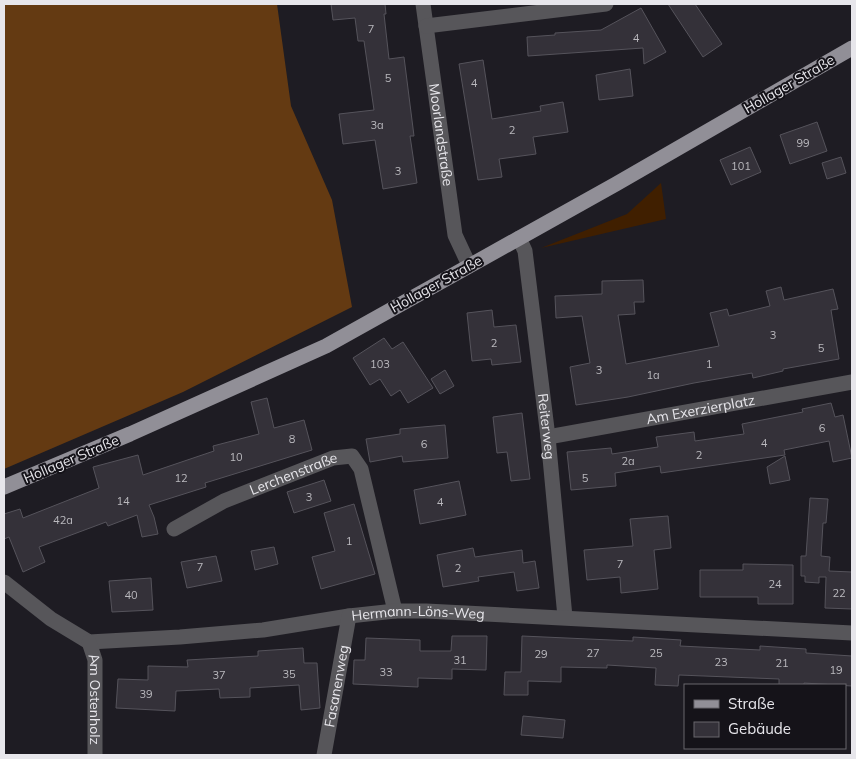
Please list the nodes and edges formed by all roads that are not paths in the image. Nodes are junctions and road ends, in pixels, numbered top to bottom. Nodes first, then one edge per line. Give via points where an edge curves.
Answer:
1 (424, 4) edge
2 (606, 4) edge
3 (426, 26) junction
4 (852, 48) edge
5 (519, 238) junction
6 (469, 265) junction
7 (852, 382) edge
8 (548, 437) junction
9 (4, 487) edge
10 (174, 529) dead end
11 (4, 582) edge
12 (396, 612) junction
13 (349, 616) junction
14 (565, 617) junction
15 (852, 633) edge
16 (88, 642) junction
17 (95, 755) edge
18 (324, 755) edge

1 - 3 street, Moorlandstraße
2 - 3 street
3 - 6 street, Moorlandstraße via 455,234
4 - 5 main road, Hollager Straße
5 - 6 main road, Hollager Straße
5 - 8 street, Reiterweg via 525,251
6 - 9 main road, Hollager Straße via 326,346
7 - 8 street, Am Exerzierplatz
8 - 14 street, Reiterweg
10 - 12 street, Lerchenstraße via 224,501 333,458 352,456 361,469
11 - 16 street
12 - 13 street, Hermann-Löns-Weg
12 - 14 street, Hermann-Löns-Weg
13 - 16 street, Hermann-Löns-Weg via 263,630
13 - 18 street, Fasanenweg
14 - 15 street, Hermann-Löns-Weg
16 - 17 street, Am Ostenholz via 95,660

